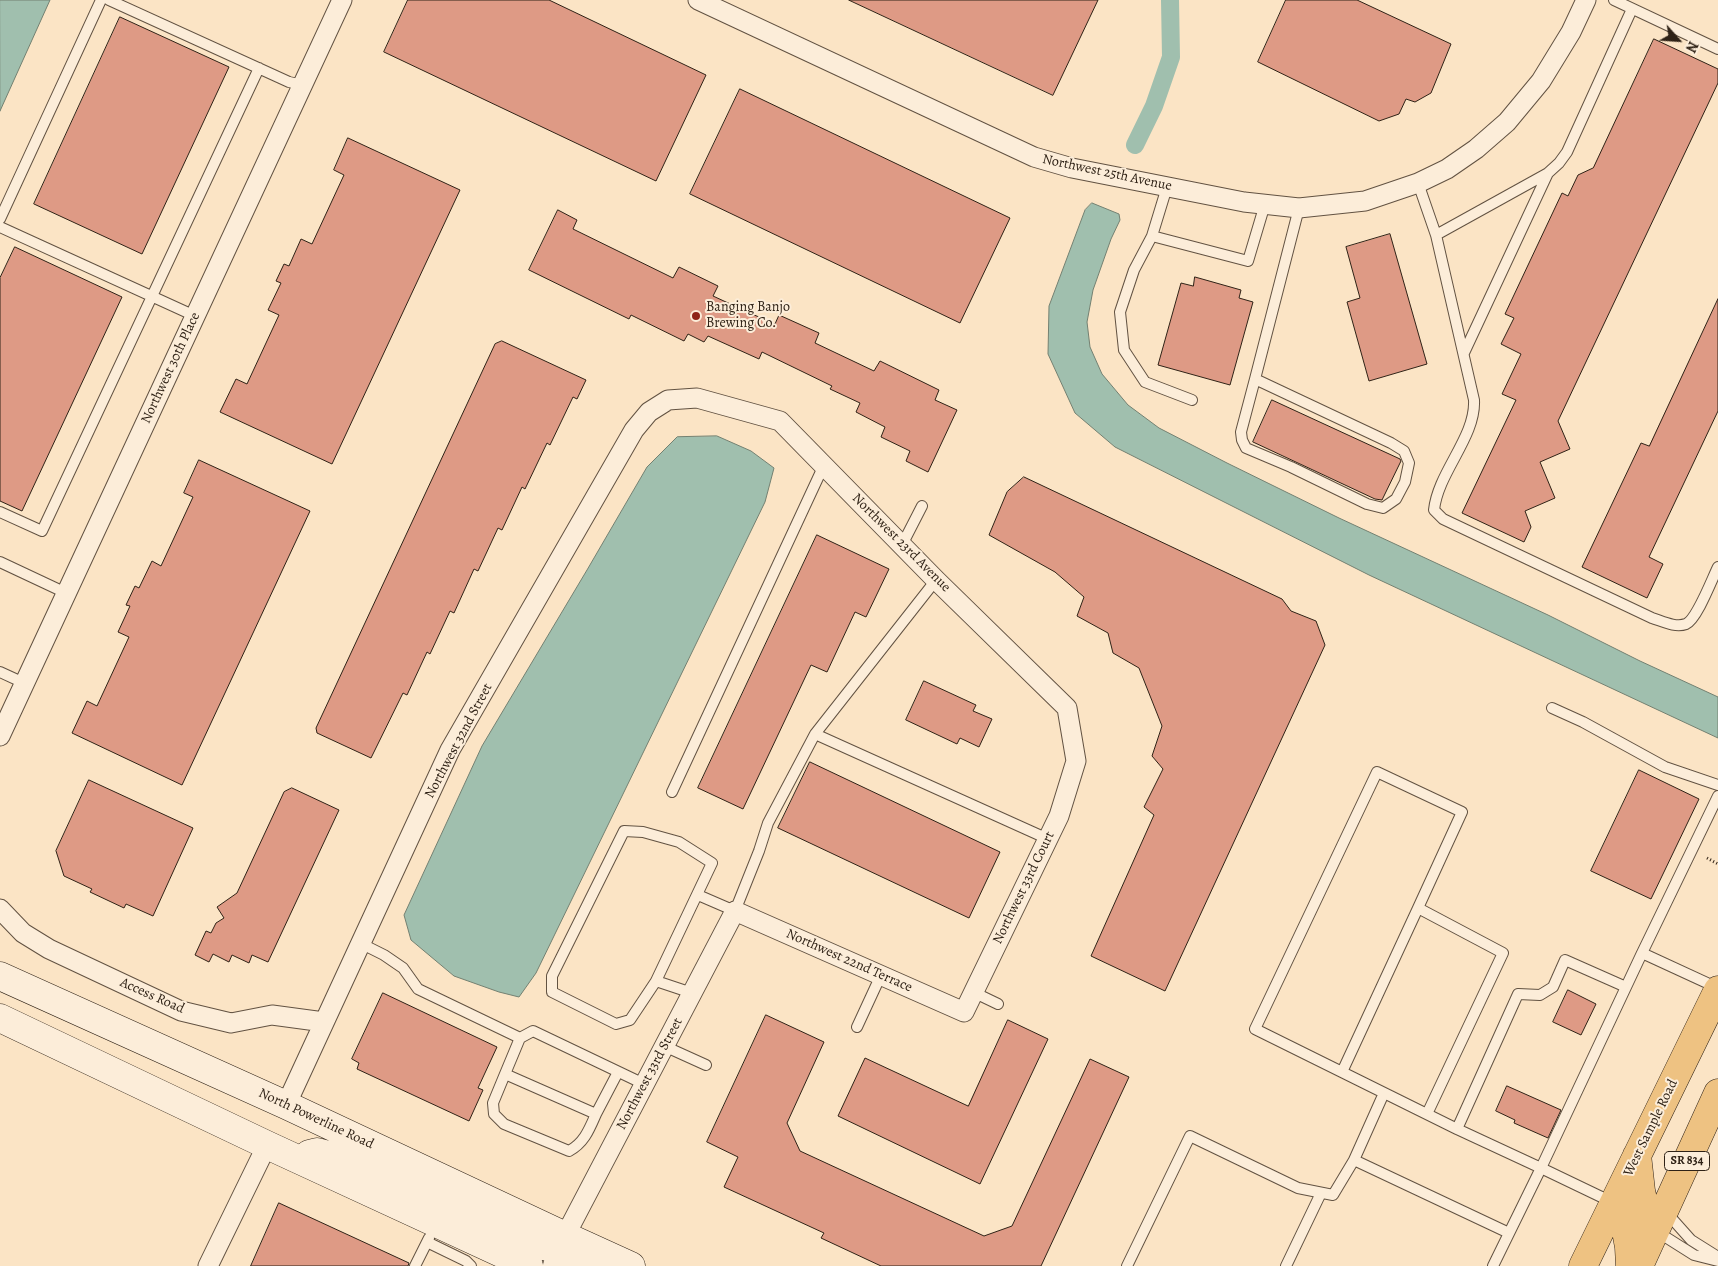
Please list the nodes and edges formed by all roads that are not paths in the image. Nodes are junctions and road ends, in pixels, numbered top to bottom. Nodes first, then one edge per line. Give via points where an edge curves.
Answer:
1 (102, 0) edge
2 (109, 0) edge
3 (342, 0) edge
4 (698, 0) edge
5 (1586, 0) edge
6 (1614, 0) edge
7 (1632, 9) junction
8 (1718, 49) edge
9 (260, 68) junction
10 (303, 85) junction
11 (1548, 173) junction
12 (1418, 183) junction
13 (1167, 187) junction
14 (1265, 204) junction
15 (1299, 208) junction
16 (0, 219) edge
17 (0, 227) edge
18 (1436, 235) junction
19 (1152, 236) junction
20 (153, 296) junction
21 (195, 316) junction
22 (1464, 353) junction
23 (1255, 379) junction
24 (668, 400) joint
25 (1192, 400) dead end
26 (824, 466) junction
27 (922, 506) dead end
28 (0, 512) edge
29 (902, 545) junction
30 (0, 562) edge
31 (1718, 567) edge
32 (936, 580) junction
33 (66, 594) junction
34 (0, 672) edge
35 (24, 683) junction
36 (1552, 708) dead end
37 (815, 734) junction
38 (0, 736) edge
39 (1076, 761) joint
40 (1718, 785) edge
41 (672, 792) dead end
42 (1718, 796) edge
43 (1048, 839) junction
44 (698, 894) junction
45 (1418, 908) junction
46 (0, 909) edge
47 (735, 911) junction
48 (360, 943) junction
49 (1642, 953) junction
50 (881, 975) junction
51 (0, 976) edge
52 (656, 981) junction
53 (1626, 987) junction
54 (1718, 989) edge
55 (974, 992) junction
56 (692, 993) junction
57 (998, 1004) dead end
58 (964, 1012) joint
59 (0, 1018) edge
60 (324, 1022) junction
61 (857, 1027) dead end
62 (520, 1038) junction
63 (664, 1046) junction
64 (706, 1065) dead end
65 (618, 1072) junction
66 (1342, 1072) junction
67 (505, 1074) junction
68 (644, 1084) junction
69 (1384, 1092) junction
70 (1718, 1093) edge
71 (286, 1105) junction
72 (596, 1114) junction
73 (1427, 1114) junction
74 (1457, 1129) junction
75 (267, 1145) junction
76 (1638, 1155) junction
77 (296, 1158) junction
78 (1354, 1160) junction
79 (1541, 1168) junction
80 (1321, 1193) junction
81 (1614, 1203) junction
82 (1660, 1220) junction
83 (432, 1232) junction
84 (1509, 1233) junction
85 (565, 1236) junction
86 (1718, 1257) edge
87 (1718, 1261) edge
88 (208, 1266) edge
89 (415, 1266) edge
90 (471, 1266) edge
91 (529, 1266) edge
92 (557, 1266) edge
93 (586, 1266) edge
94 (631, 1266) edge
95 (1127, 1266) edge
96 (1286, 1266) edge
97 (1493, 1266) edge
98 (1584, 1266) edge
99 (1630, 1266) edge
100 (1639, 1266) edge

1 - 16 lane
2 - 9 lane
3 - 10 street, Northwest 30th Place
4 - 13 street, Northwest 25th Avenue via 1034,157
5 - 12 street, Northwest 25th Avenue via 1541,81 1507,122 1447,169
6 - 7 lane
7 - 8 lane
7 - 11 lane via 1567,152
9 - 10 lane
9 - 20 lane
10 - 21 street, Northwest 30th Place
11 - 18 lane
11 - 22 lane
12 - 15 street, Northwest 25th Avenue via 1365,201
12 - 18 lane
13 - 14 street, Northwest 25th Avenue
13 - 19 lane
14 - 15 street, Northwest 25th Avenue
14 - 19 lane via 1248,261
15 - 23 lane
17 - 20 lane
18 - 22 lane
19 - 25 lane via 1134,270 1120,312 1124,350 1145,382
20 - 21 lane
20 - 28 lane via 42,531
21 - 33 street, Northwest 30th Place
22 - 31 lane via 1475,410 1436,497 1434,510 1443,519 1652,618 1674,625 1686,624 1694,616
23 - 23 lane via 1404,451 1409,463 1405,482 1396,499 1383,508 1367,504 1246,448 1241,432
24 - 26 street, Northwest 23rd Avenue via 697,398 780,420
24 - 48 street, Northwest 32nd Street via 649,412 634,430 455,742
26 - 29 street, Northwest 23rd Avenue
26 - 41 lane
27 - 29 lane
29 - 32 street, Northwest 23rd Avenue
30 - 33 lane
32 - 37 lane
32 - 39 street, Northwest 23rd Avenue via 1067,708
33 - 35 street, Northwest 30th Place
34 - 35 lane
35 - 38 street, Northwest 30th Place
36 - 40 lane via 1666,767
37 - 43 lane
37 - 47 lane via 768,823
39 - 43 street, Northwest 33rd Court via 1060,816
42 - 49 lane
43 - 55 street, Northwest 33rd Court
44 - 47 lane
44 - 52 lane
44 - 52 lane via 712,863 679,842 643,832 624,831 552,976 552,992 616,1024 630,1020
45 - 66 lane
45 - 66 lane via 1462,812 1377,772 1255,1029
45 - 73 lane via 1503,953
46 - 60 street, Access Road via 23,933 49,950 180,1011 231,1023 272,1015
47 - 50 street, Northwest 22nd Terrace
47 - 56 street, Northwest 33rd Street
48 - 60 street, Northwest 32nd Street
48 - 62 lane via 403,968 418,989
49 - 53 lane
49 - 54 lane
50 - 58 street, Northwest 22nd Terrace
50 - 61 lane
51 - 71 main road, North Powerline Road
52 - 56 lane
53 - 74 lane via 1565,960 1553,987 1540,995 1518,994
53 - 79 lane
54 - 76 main road, West Sample Road
55 - 57 lane
55 - 58 street, Northwest 33rd Court
56 - 63 street, Northwest 33rd Street
59 - 75 main road
60 - 71 street, Northwest 32nd Street
62 - 65 lane via 533,1031
62 - 67 lane
63 - 64 lane
63 - 68 street, Northwest 33rd Street
65 - 68 lane
65 - 72 lane
66 - 69 lane
67 - 72 lane
67 - 72 lane via 493,1103 494,1114 504,1124 568,1151 587,1136
68 - 85 street, Northwest 33rd Street
69 - 73 lane
69 - 78 lane
70 - 82 main road, SR 834
71 - 85 main road, North Powerline Road
73 - 74 lane
74 - 79 lane
75 - 77 main road
75 - 88 street
76 - 81 main road, West Sample Road
76 - 82 main road via 1645,1210
77 - 83 main road
77 - 85 main road via 317,1152 347,1160 534,1245 548,1247
78 - 80 lane via 1333,1195
78 - 84 lane
79 - 81 lane
79 - 84 lane
80 - 95 lane via 1298,1188 1190,1136
80 - 96 lane
81 - 98 main road, West Sample Road
81 - 99 main road via 1625,1225
82 - 86 lane
82 - 87 lane via 1694,1255
82 - 100 main road, SR 834
83 - 89 lane
83 - 90 lane
83 - 91 main road
84 - 97 lane
85 - 94 main road, North Powerline Road
92 - 93 main road via 576,1263

